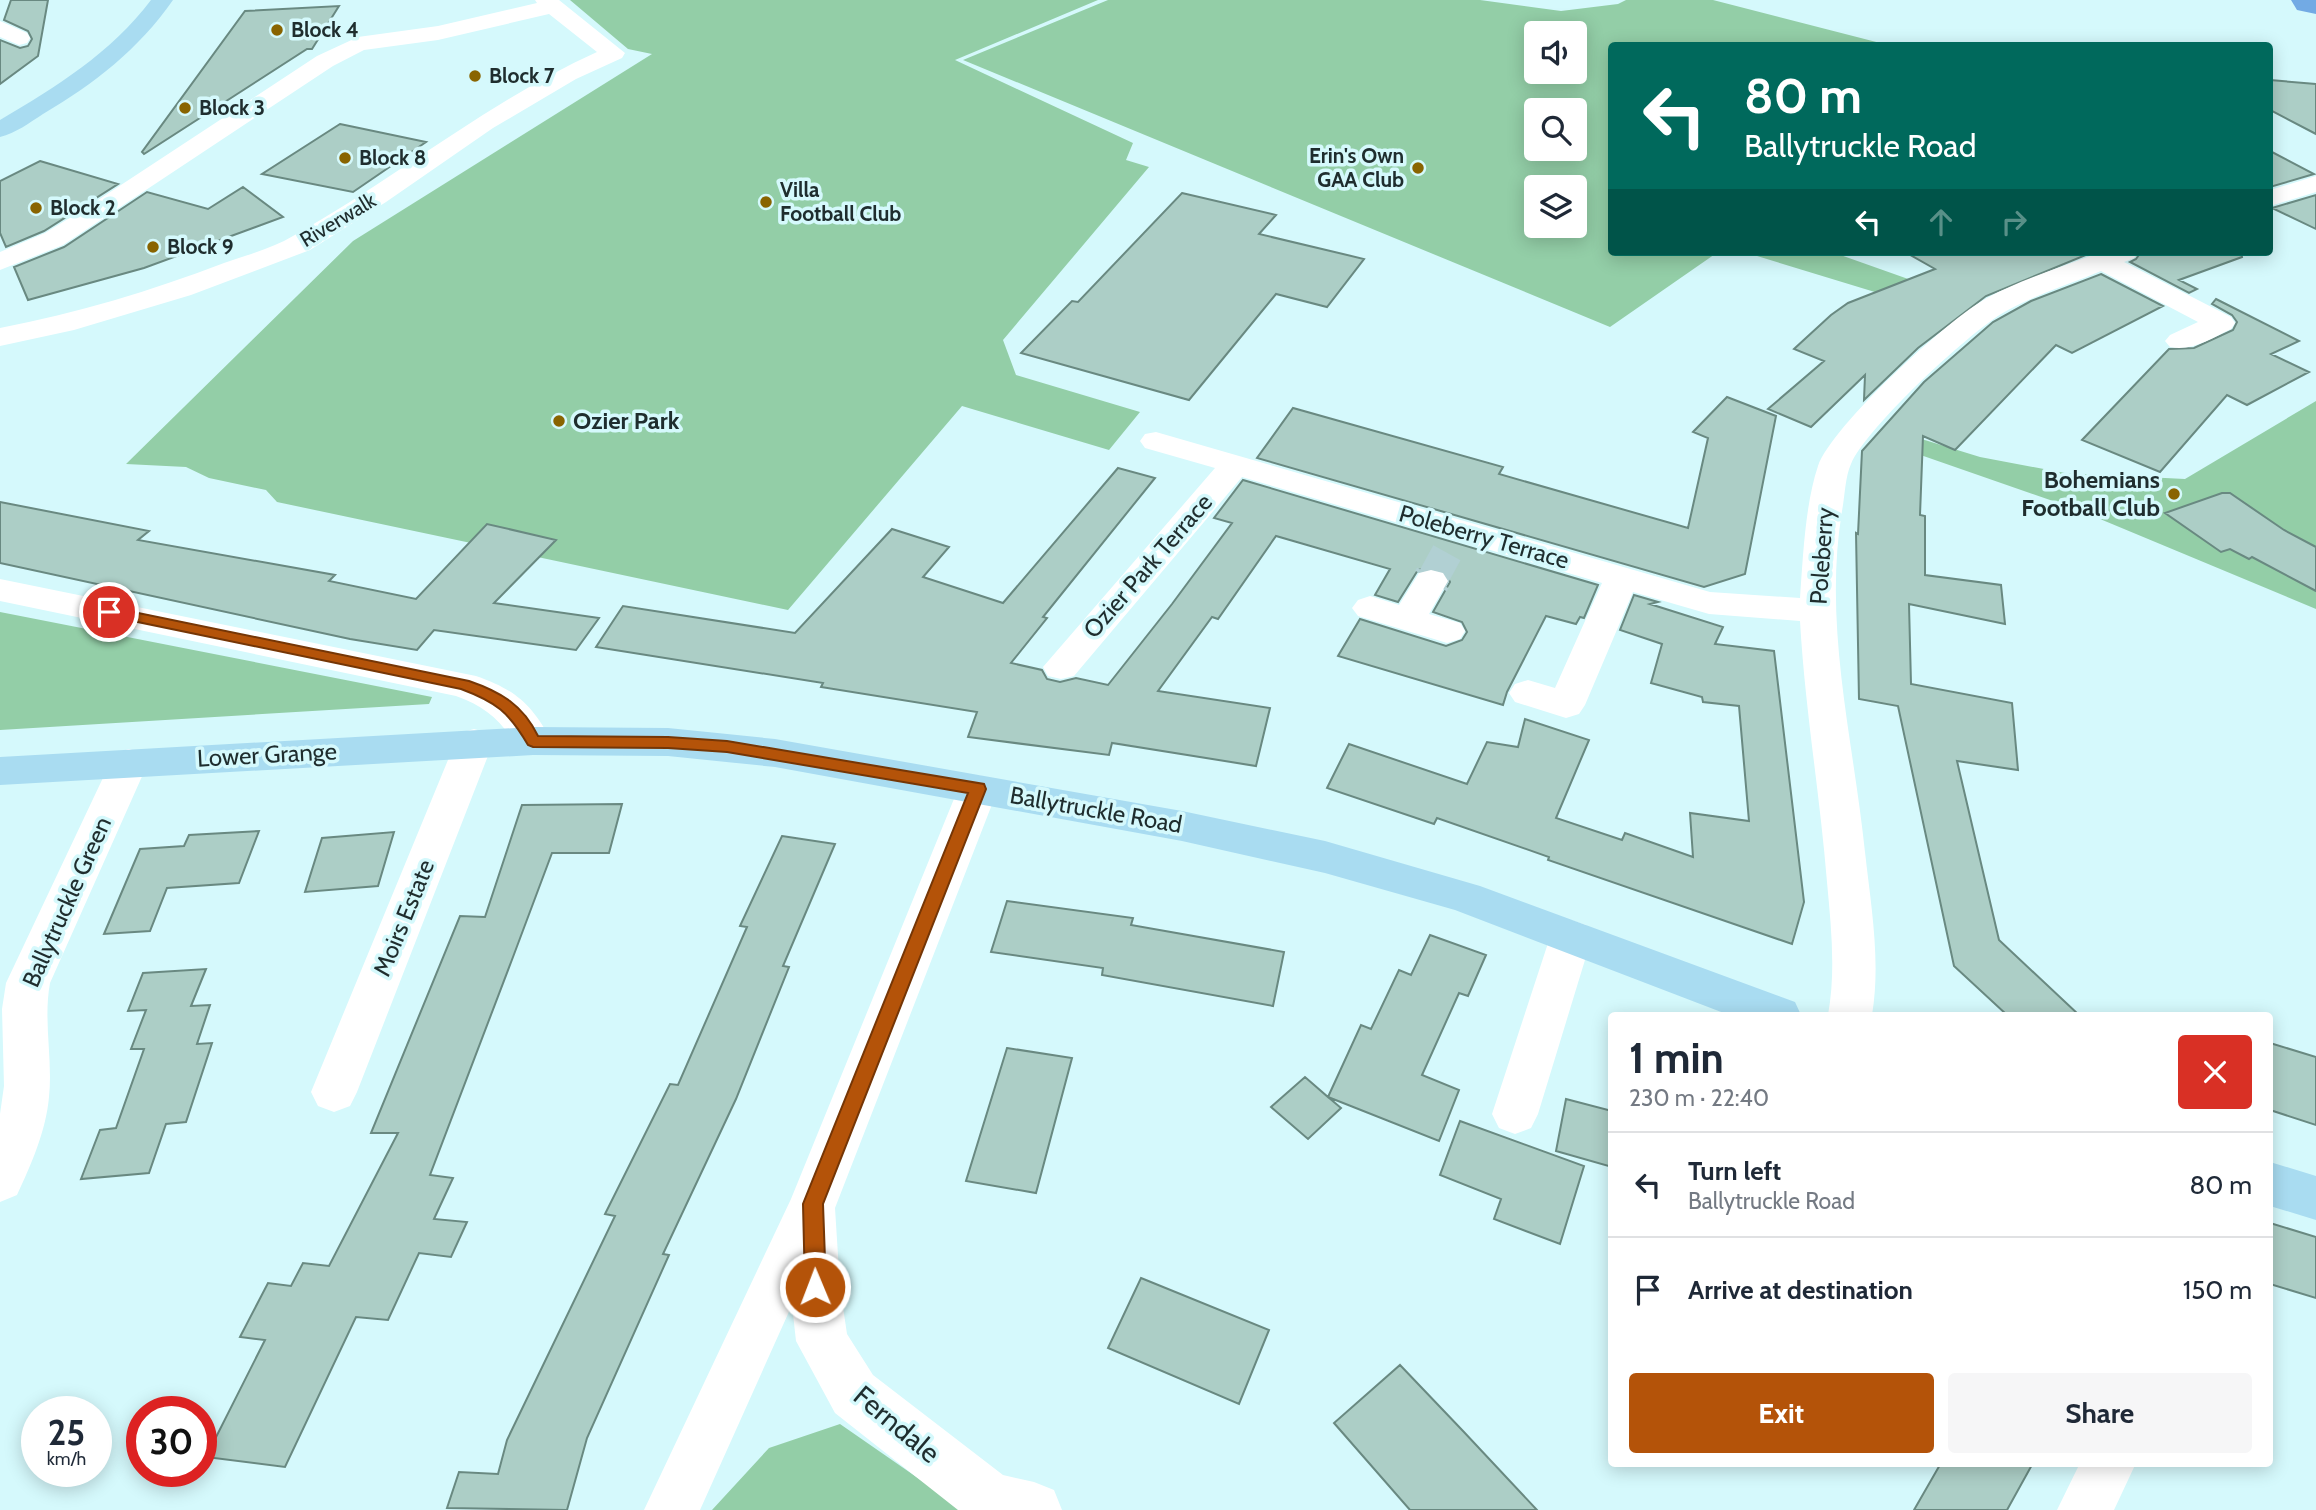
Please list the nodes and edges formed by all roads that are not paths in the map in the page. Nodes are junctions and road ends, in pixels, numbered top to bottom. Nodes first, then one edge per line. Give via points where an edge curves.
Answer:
1 (162, 0) edge
2 (549, 3) edge
3 (0, 130) edge
4 (2316, 184) edge
5 (2273, 197) edge
6 (2113, 256) edge
7 (0, 262) edge
8 (0, 337) edge
9 (2180, 341) dead end
10 (1156, 442) dead end
11 (1235, 465) junction
12 (1622, 578) junction
13 (1431, 581) tunnel mouth
14 (0, 590) edge
15 (1370, 608) dead end
16 (1818, 611) junction
17 (1408, 619) junction
18 (1447, 631) dead end
19 (1061, 667) dead end
20 (1528, 694) dead end
21 (533, 741) junction
22 (474, 743) junction
23 (129, 763) junction
24 (0, 771) edge
25 (978, 789) junction
26 (1571, 937) junction
27 (1771, 1012) edge
28 (1851, 1012) edge
29 (14, 1089) edge
30 (334, 1092) dead end
31 (1516, 1114) dead end
32 (0, 1180) edge
33 (2273, 1185) edge
34 (2316, 1198) edge
35 (813, 1204) junction
36 (2107, 1467) edge
37 (672, 1510) edge
38 (1034, 1510) edge
39 (2085, 1510) edge

1 - 3 main road via 112,54
2 - 7 street, Riverwalk via 438,33 358,44 54,239
2 - 8 street, Riverwalk via 614,54 568,74 484,123 300,244 168,293 64,324
4 - 5 street
6 - 9 street via 2221,323
6 - 16 street, Poleberry via 1999,303 1972,319 1855,430 1830,476
10 - 11 street, Poleberry Terrace
11 - 12 street, Poleberry Terrace via 1454,540
11 - 19 street, Ozier Park Terrace
12 - 16 street, Poleberry Terrace via 1709,603
12 - 20 street via 1566,705
13 - 17 street
14 - 21 street via 463,684 510,707
15 - 17 street
16 - 28 street, Poleberry via 1822,685 1853,932
17 - 18 street
21 - 22 main road, Lower Grange
21 - 25 main road, Ballytruckle Road via 727,747
22 - 23 main road, Lower Grange
22 - 30 street, Moirs Estate
23 - 24 main road, Lower Grange
23 - 29 street, Ballytruckle Green via 28,984
25 - 26 main road, Ballytruckle Road via 1325,856 1416,881
25 - 35 street, Ferndale
26 - 27 main road, Ballytruckle Road
26 - 31 street
29 - 32 street, Ballytruckle Green via 23,1116
33 - 34 main road
35 - 37 street, Ferndale
35 - 38 street, Ferndale via 822,1341 854,1394 990,1500
36 - 39 street

